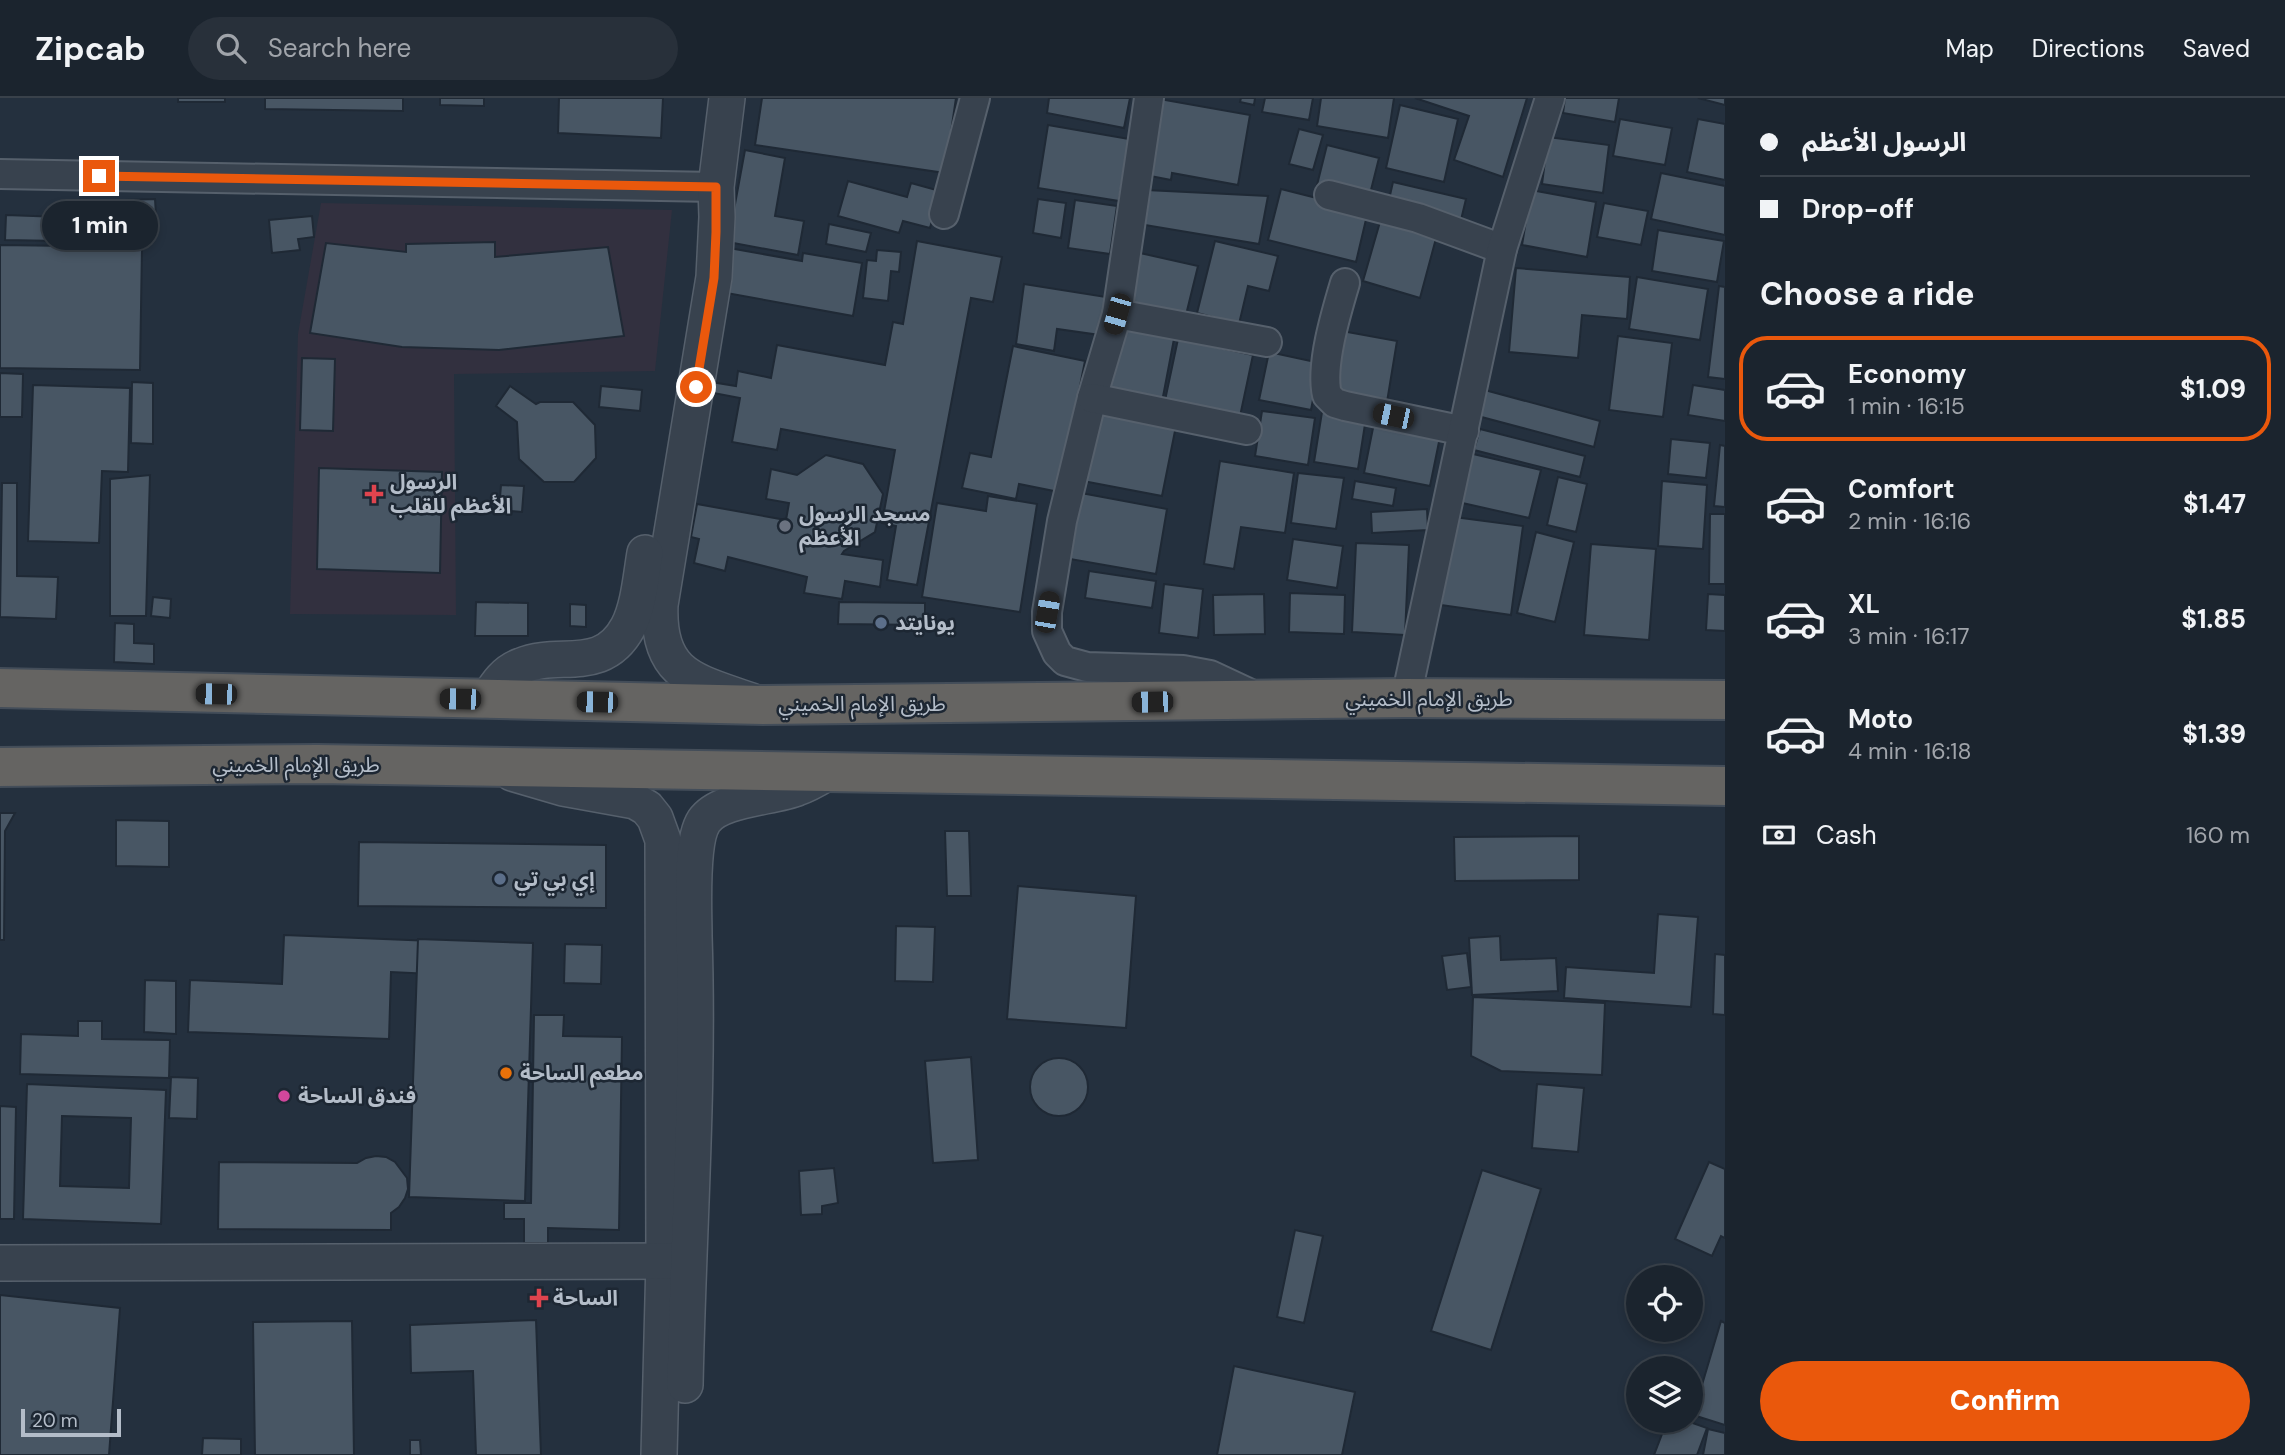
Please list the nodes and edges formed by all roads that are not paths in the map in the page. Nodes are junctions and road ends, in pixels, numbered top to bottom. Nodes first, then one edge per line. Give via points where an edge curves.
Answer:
1 (727, 98) edge
2 (975, 98) edge
3 (1149, 98) edge
4 (1550, 98) edge
5 (0, 174) edge
6 (716, 190) junction
7 (1329, 194) dead end
8 (944, 214) dead end
9 (1502, 249) junction
10 (1345, 284) dead end
11 (1117, 314) junction
12 (1267, 342) dead end
13 (1092, 398) junction
14 (1247, 430) dead end
15 (1464, 431) junction
16 (644, 627) junction
17 (0, 688) edge
18 (1406, 698) junction
19 (487, 700) junction
20 (1725, 700) edge
21 (1263, 701) junction
22 (763, 705) junction
23 (0, 767) edge
24 (492, 767) junction
25 (831, 771) junction
26 (1725, 786) edge
27 (677, 1260) junction
28 (0, 1263) edge
29 (659, 1455) edge
30 (683, 1455) edge

1 - 6 street
2 - 8 street
3 - 11 street
4 - 9 street
5 - 6 street
6 - 16 street via 701,246 637,598
7 - 9 street via 1418,218
9 - 15 street
10 - 15 street via 1325,371 1327,396 1345,406
11 - 12 street
11 - 13 street
13 - 14 street
13 - 21 street via 1062,522 1047,612 1047,631 1057,653 1065,661 1087,667 1210,675
15 - 18 street
16 - 19 street via 590,658 521,665 502,677
16 - 22 street via 690,678
17 - 19 highway, طريق الإمام الخميني
18 - 20 highway, طريق الإمام الخميني
18 - 21 highway, طريق الإمام الخميني
19 - 22 highway, طريق الإمام الخميني
21 - 22 highway, طريق الإمام الخميني
23 - 24 highway, طريق الإمام الخميني
24 - 25 highway, طريق الإمام الخميني
24 - 27 street via 563,789 635,801 647,808 663,840
25 - 26 highway, طريق الإمام الخميني
25 - 27 street via 798,788 714,811 700,829 695,884 697,1012
27 - 28 street
27 - 29 street
27 - 30 street via 686,1328

